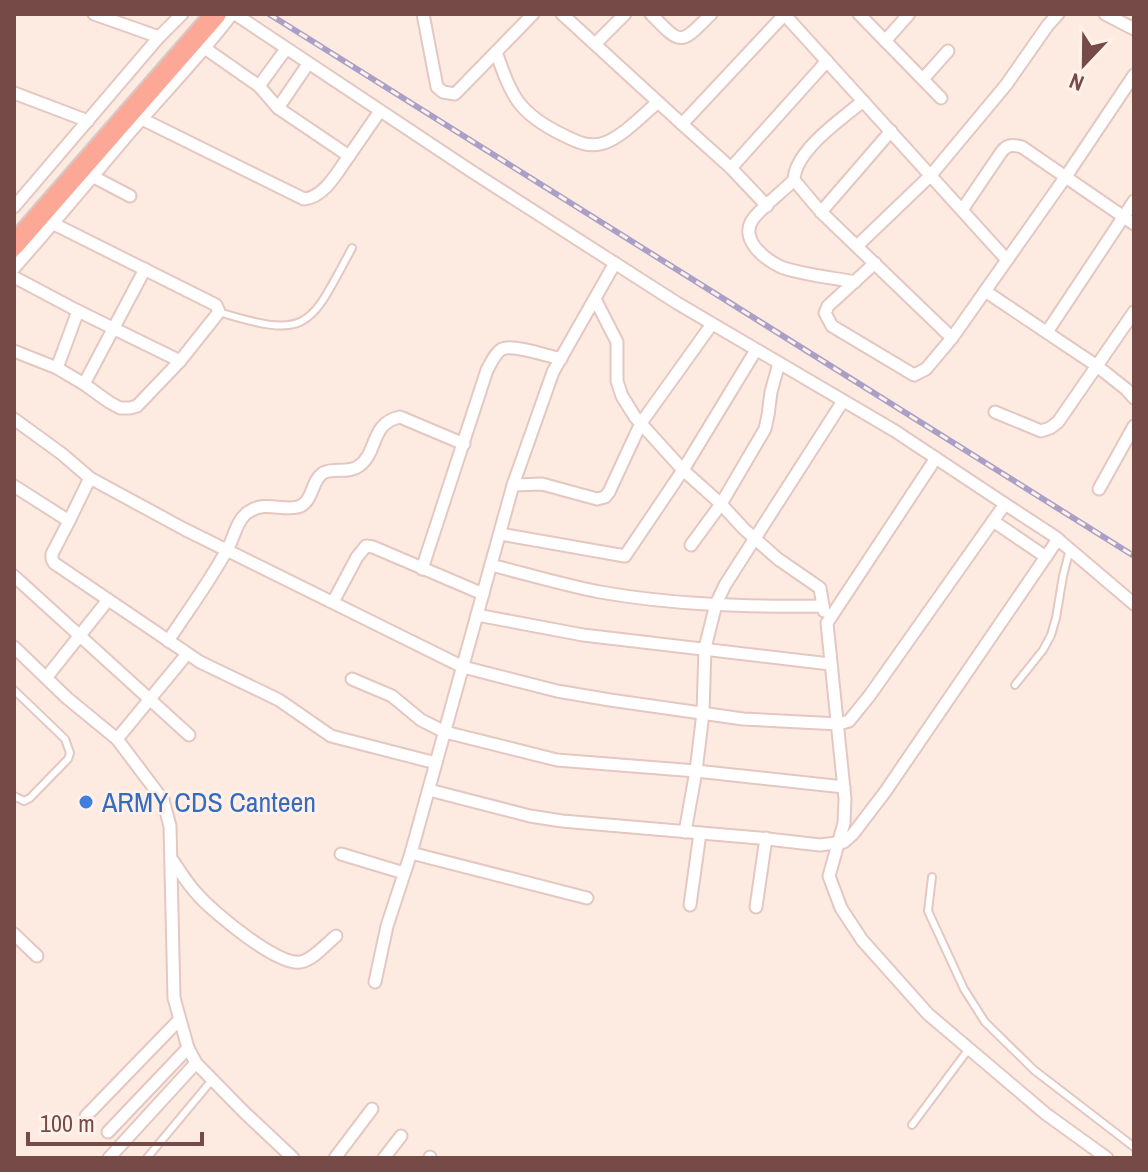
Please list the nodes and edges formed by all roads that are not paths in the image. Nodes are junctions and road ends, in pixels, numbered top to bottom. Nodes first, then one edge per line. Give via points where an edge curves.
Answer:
1 (94, 14) edge
2 (182, 14) edge
3 (216, 14) edge
4 (234, 14) edge
5 (423, 14) edge
6 (533, 14) edge
7 (562, 14) edge
8 (625, 14) edge
9 (651, 14) edge
10 (711, 14) edge
11 (784, 14) edge
12 (859, 14) edge
13 (909, 14) edge
14 (1058, 14) edge
15 (1105, 14) edge
16 (1134, 29) edge
17 (159, 37) junction
18 (885, 41) junction
19 (595, 44) junction
20 (206, 49) junction
21 (286, 49) junction
22 (948, 51) dead end
23 (496, 52) junction
24 (827, 61) junction
25 (308, 64) junction
26 (1134, 75) edge
27 (923, 79) junction
28 (259, 86) junction
29 (14, 93) edge
30 (941, 98) dead end
31 (863, 101) junction
32 (658, 102) junction
33 (278, 108) junction
34 (380, 111) junction
35 (142, 119) junction
36 (88, 121) junction
37 (682, 124) junction
38 (891, 131) junction
39 (349, 156) junction
40 (731, 168) junction
41 (931, 175) junction
42 (92, 176) junction
43 (1066, 177) junction
44 (794, 180) junction
45 (130, 196) dead end
46 (1134, 201) edge
47 (767, 206) junction
48 (14, 207) edge
49 (962, 210) junction
50 (821, 212) junction
51 (1129, 220) edge
52 (54, 224) junction
53 (14, 245) edge
54 (857, 246) junction
55 (352, 248) dead end
56 (1007, 260) junction
57 (615, 263) junction
58 (875, 263) junction
59 (14, 268) edge
60 (145, 269) junction
61 (14, 277) edge
62 (855, 282) junction
63 (985, 291) junction
64 (595, 299) junction
65 (78, 311) junction
66 (219, 312) junction
67 (1134, 312) edge
68 (712, 324) junction
69 (114, 328) junction
70 (1047, 332) junction
71 (952, 338) junction
72 (756, 350) junction
73 (14, 351) edge
74 (561, 359) junction
75 (180, 361) junction
76 (779, 363) junction
77 (1097, 366) junction
78 (57, 368) junction
79 (1134, 377) edge
80 (84, 384) junction
81 (1130, 394) edge
82 (843, 401) junction
83 (995, 412) dead end
84 (14, 419) edge
85 (641, 423) junction
86 (1134, 426) edge
87 (464, 444) junction
88 (936, 458) junction
89 (683, 470) junction
90 (90, 478) junction
91 (513, 485) junction
92 (14, 486) edge
93 (1099, 489) dead end
94 (721, 504) junction
95 (1005, 504) junction
96 (69, 521) junction
97 (993, 521) junction
98 (500, 534) junction
99 (1058, 539) junction
100 (756, 540) junction
101 (691, 545) dead end
102 (1070, 549) junction
103 (227, 550) junction
104 (1046, 557) junction
105 (491, 565) junction
106 (422, 569) junction
107 (14, 576) edge
108 (483, 594) junction
109 (108, 600) junction
110 (333, 602) junction
111 (716, 604) junction
112 (1134, 604) edge
113 (823, 606) junction
114 (477, 615) junction
115 (827, 623) junction
116 (79, 636) junction
117 (168, 641) junction
118 (14, 647) edge
119 (705, 648) junction
120 (187, 654) junction
121 (830, 664) junction
122 (463, 667) junction
123 (46, 678) junction
124 (352, 679) dead end
125 (1015, 685) dead end
126 (14, 690) edge
127 (149, 700) junction
128 (703, 713) junction
129 (839, 724) junction
130 (445, 732) junction
131 (189, 735) dead end
132 (117, 739) junction
133 (436, 763) junction
134 (696, 771) junction
135 (844, 787) junction
136 (429, 790) junction
137 (14, 796) edge
138 (685, 832) junction
139 (700, 833) junction
140 (766, 838) junction
141 (838, 844) junction
142 (411, 853) junction
143 (341, 854) dead end
144 (171, 860) junction
145 (404, 873) junction
146 (932, 877) dead end
147 (587, 898) dead end
148 (690, 905) dead end
149 (756, 907) dead end
150 (14, 934) edge
151 (336, 936) dead end
152 (37, 956) dead end
153 (375, 982) dead end
154 (179, 1020) junction
155 (188, 1048) junction
156 (968, 1050) junction
157 (196, 1063) junction
158 (212, 1080) junction
159 (372, 1109) dead end
160 (86, 1116) dead end
161 (912, 1125) dead end
162 (108, 1132) dead end
163 (401, 1136) dead end
164 (1134, 1147) edge
165 (109, 1158) edge
166 (147, 1158) edge
167 (293, 1158) edge
168 (335, 1158) edge
169 (384, 1158) edge
170 (1107, 1158) edge

1 - 17 street
2 - 17 street
3 - 53 highway
4 - 20 street
4 - 21 street
5 - 23 street via 437,87 443,92 455,94
6 - 23 street
7 - 19 street
8 - 19 street
9 - 10 street via 680,39
11 - 24 street
11 - 37 street
12 - 18 street
13 - 18 street
14 - 41 street
15 - 16 street
17 - 36 street
18 - 27 street
19 - 32 street
20 - 28 street
20 - 35 street
21 - 25 street
21 - 28 street
22 - 27 street
23 - 32 street via 515,99 528,115 587,146 612,140
24 - 31 street
24 - 40 street
25 - 33 street
25 - 34 street
26 - 43 street
27 - 30 street
28 - 33 street
29 - 36 street
31 - 38 street
31 - 44 street via 806,152
32 - 37 street
33 - 39 street
34 - 39 street
34 - 57 street
35 - 39 street via 304,199 323,191
35 - 42 street
36 - 48 street
37 - 40 street
38 - 41 street
38 - 50 street
40 - 47 street
41 - 49 street
41 - 54 street
42 - 45 street
42 - 52 street
43 - 49 street via 1013,144 1005,147
43 - 51 street
43 - 56 street
44 - 47 street
44 - 50 street
46 - 51 street
47 - 62 street via 749,229 756,249 782,268
49 - 56 street
50 - 54 street
51 - 70 street
52 - 59 street
52 - 60 street
54 - 58 street
55 - 66 lane via 321,305 300,323 264,325
56 - 63 street
57 - 64 street
57 - 68 street
58 - 62 street
58 - 71 street
60 - 66 street via 216,305
60 - 69 street
61 - 65 street
62 - 71 street via 828,306 827,320 909,373 926,369
63 - 70 street
63 - 71 street
64 - 74 street
64 - 85 street via 617,342 622,396
65 - 69 street
65 - 78 street
66 - 75 street
67 - 77 street
68 - 72 street
68 - 85 street
69 - 75 street
69 - 80 street
70 - 77 street
72 - 76 street
72 - 89 street
73 - 78 street
74 - 87 street via 500,350 487,370
74 - 91 street
75 - 80 street via 130,408 120,408
76 - 82 street
76 - 94 street via 765,429
77 - 81 street
77 - 83 street via 1050,428 1041,431
78 - 80 street
79 - 81 street
82 - 88 street
82 - 100 street
84 - 90 street
85 - 89 street
85 - 91 street via 605,497 542,484
86 - 93 street
87 - 103 street via 391,418 362,464 322,473 307,501 297,507 251,510
87 - 106 street
88 - 95 street
88 - 115 street
89 - 94 street
89 - 98 street via 625,556
90 - 96 street
90 - 103 street
91 - 98 street
92 - 96 street
94 - 100 street
94 - 101 street
95 - 97 street
95 - 99 street
96 - 109 street via 52,559
97 - 104 street
97 - 129 street via 858,711
98 - 105 street
99 - 102 street
99 - 104 street
100 - 111 street
100 - 113 street via 820,588
102 - 112 street
102 - 125 lane via 1051,635
103 - 110 street
103 - 117 street
104 - 141 street via 885,792 853,834
105 - 108 street
105 - 111 street via 598,591
106 - 108 street
106 - 110 street via 366,546
107 - 116 street
108 - 114 street
109 - 116 street
109 - 117 street
110 - 122 street
111 - 113 street
111 - 119 street
113 - 115 street
114 - 119 street via 583,635
114 - 122 street
115 - 121 street
116 - 123 street
116 - 127 street
117 - 120 street
118 - 123 street
119 - 121 street
119 - 128 street
120 - 127 street
120 - 133 street via 279,700 331,736
121 - 129 street
122 - 128 street via 557,691
122 - 130 street
123 - 132 street
124 - 130 street via 392,696
126 - 137 lane via 65,739 70,753 30,798
127 - 131 street
127 - 132 street
128 - 129 street
128 - 134 street
129 - 135 street
130 - 133 street
130 - 134 street via 557,760
132 - 144 street via 163,800
133 - 136 street
134 - 135 street
134 - 138 street
135 - 141 street
136 - 138 street via 540,817
136 - 142 street
138 - 139 street
139 - 140 street
139 - 148 street
140 - 141 street
140 - 149 street
141 - 156 street via 829,876 841,908 862,940 928,1014
142 - 145 street
142 - 147 street
143 - 145 street
144 - 151 street via 198,896 275,955 300,962
144 - 154 street
145 - 153 street
146 - 164 lane via 928,911 985,1022 1034,1070
150 - 152 street
154 - 155 street
154 - 160 street
155 - 157 street
155 - 162 street
156 - 161 lane
156 - 170 street
157 - 158 street
157 - 165 street
158 - 166 lane
158 - 167 street
159 - 168 street
163 - 169 street

